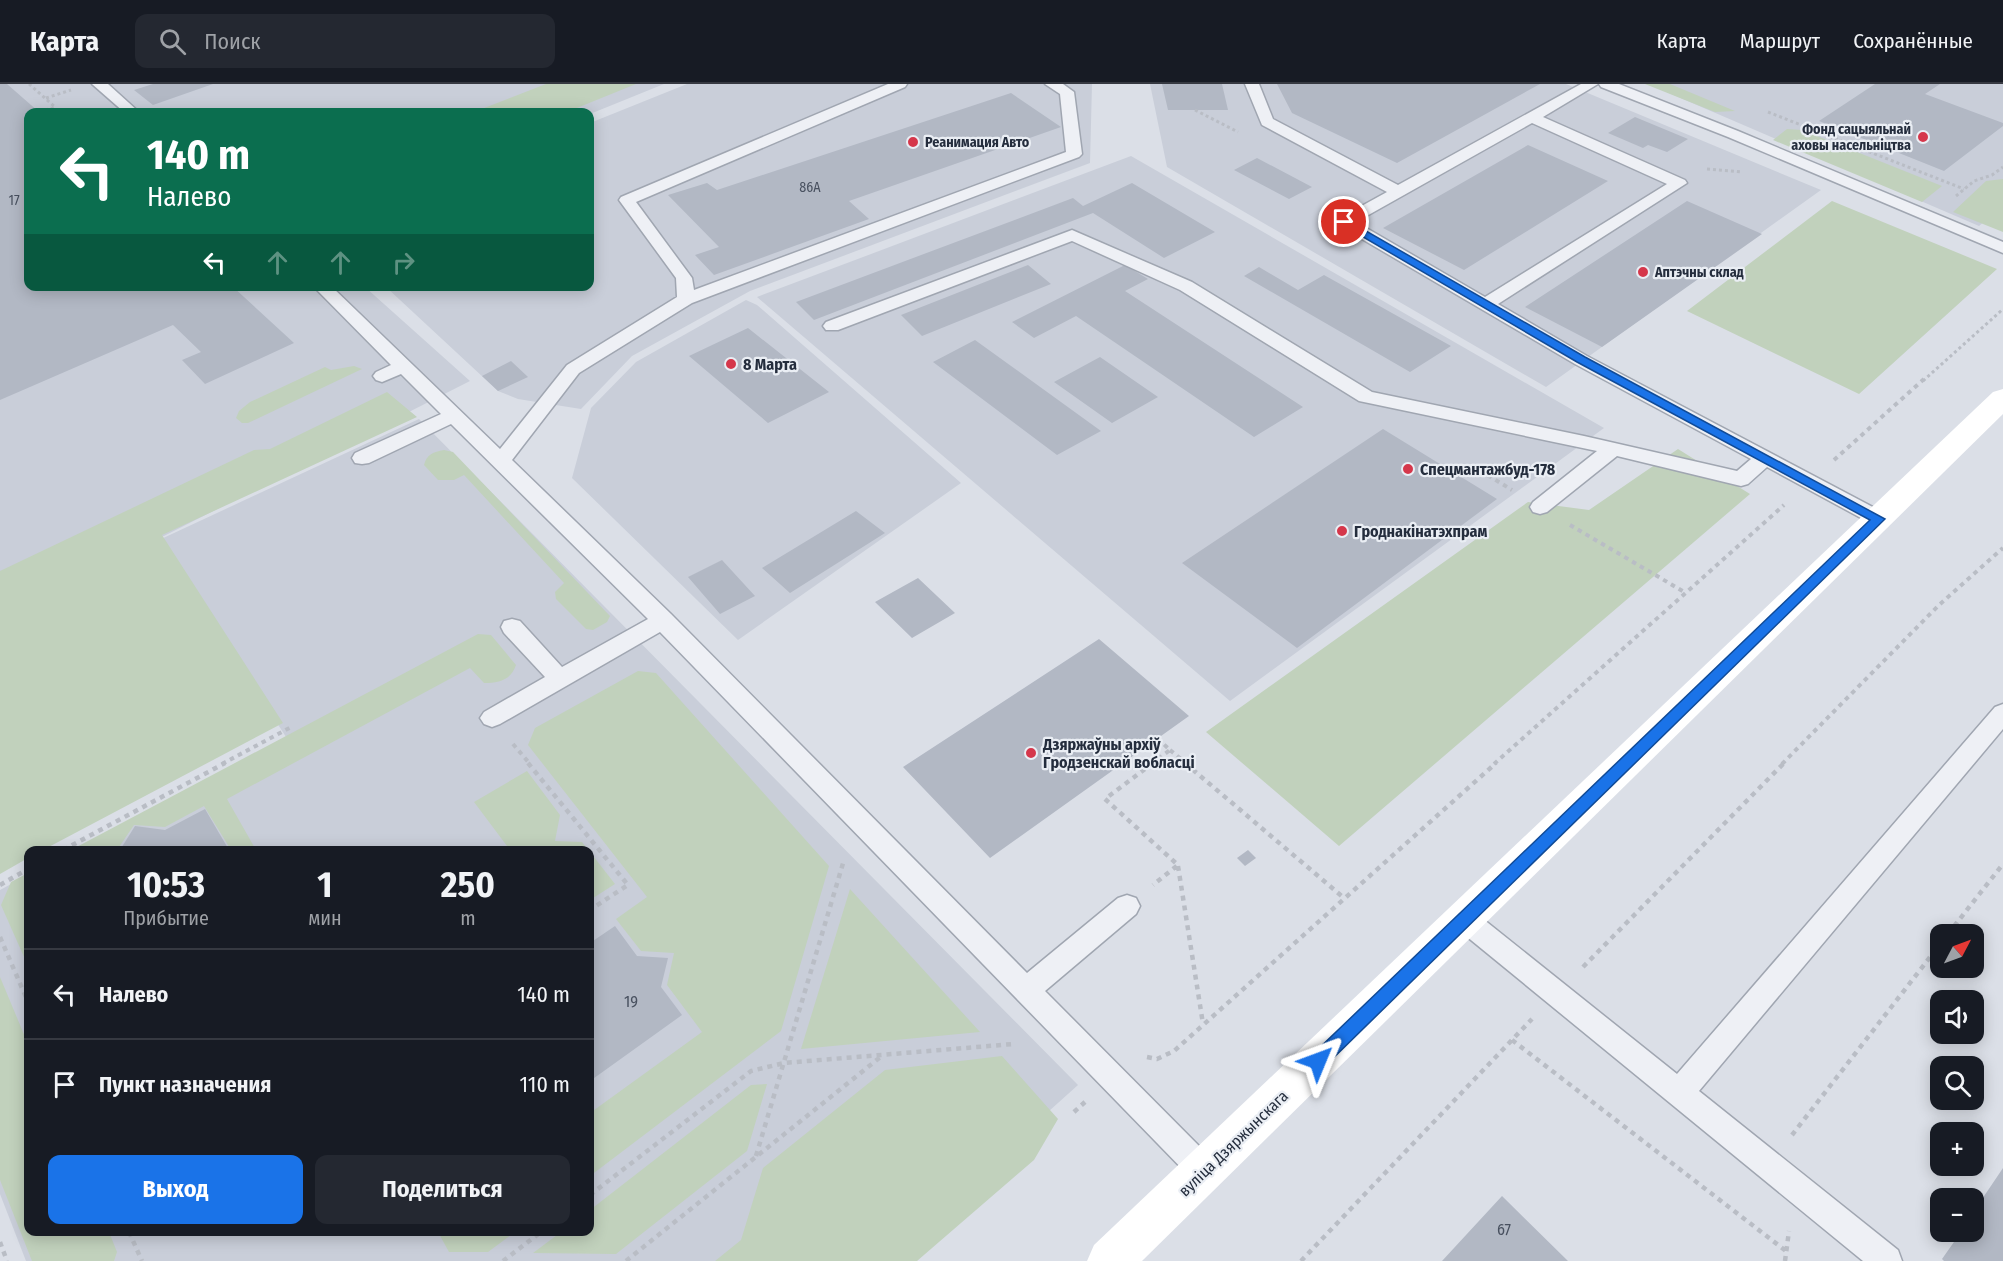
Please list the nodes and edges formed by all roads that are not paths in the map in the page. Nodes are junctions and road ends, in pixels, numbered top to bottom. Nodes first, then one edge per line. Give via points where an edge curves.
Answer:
1 (900, 84) edge
2 (1052, 84) edge
3 (1252, 84) edge
4 (1591, 84) edge
5 (1606, 84) edge
6 (103, 87) edge
7 (127, 108) edge
8 (1534, 118) junction
9 (1399, 192) junction
10 (2003, 248) edge
11 (326, 291) edge
12 (686, 299) junction
13 (1486, 304) junction
14 (832, 326) dead end
15 (403, 366) junction
16 (382, 376) dead end
17 (2003, 398) edge
18 (453, 415) junction
19 (1613, 448) junction
20 (1765, 458) junction
21 (362, 459) dead end
22 (501, 461) junction
23 (1540, 507) road end
24 (1878, 519) junction
25 (663, 620) junction
26 (512, 627) dead end
27 (560, 679) junction
28 (2003, 713) edge
29 (492, 718) road end
30 (1127, 906) road end
31 (1464, 920) junction
32 (1026, 990) junction
33 (1679, 1093) junction
34 (1204, 1171) junction
35 (1110, 1261) edge
36 (1887, 1261) edge

1 - 12 lane via 627,200 684,278
2 - 12 lane via 1067,92 1074,154
3 - 9 lane via 1267,122
4 - 8 lane
5 - 10 lane
6 - 7 lane
8 - 9 lane
8 - 13 lane via 1679,183
9 - 13 lane via 1344,222
11 - 15 lane
12 - 22 lane via 573,369
13 - 20 lane via 1581,360
14 - 19 lane via 1072,235 1186,286 1366,397
15 - 16 lane
15 - 18 lane
17 - 24 main road, вуліца Дзяржынскага
18 - 21 lane
18 - 22 lane
19 - 20 lane via 1741,478
19 - 23 lane
20 - 24 lane
22 - 25 lane
24 - 31 main road, вуліца Дзяржынскага
25 - 27 lane
25 - 32 lane
26 - 27 lane
27 - 29 lane
28 - 33 lane
30 - 32 lane
31 - 33 lane
31 - 34 main road, вуліца Дзяржынскага
32 - 34 lane
33 - 36 lane
34 - 35 main road, вуліца Дзяржынскага

